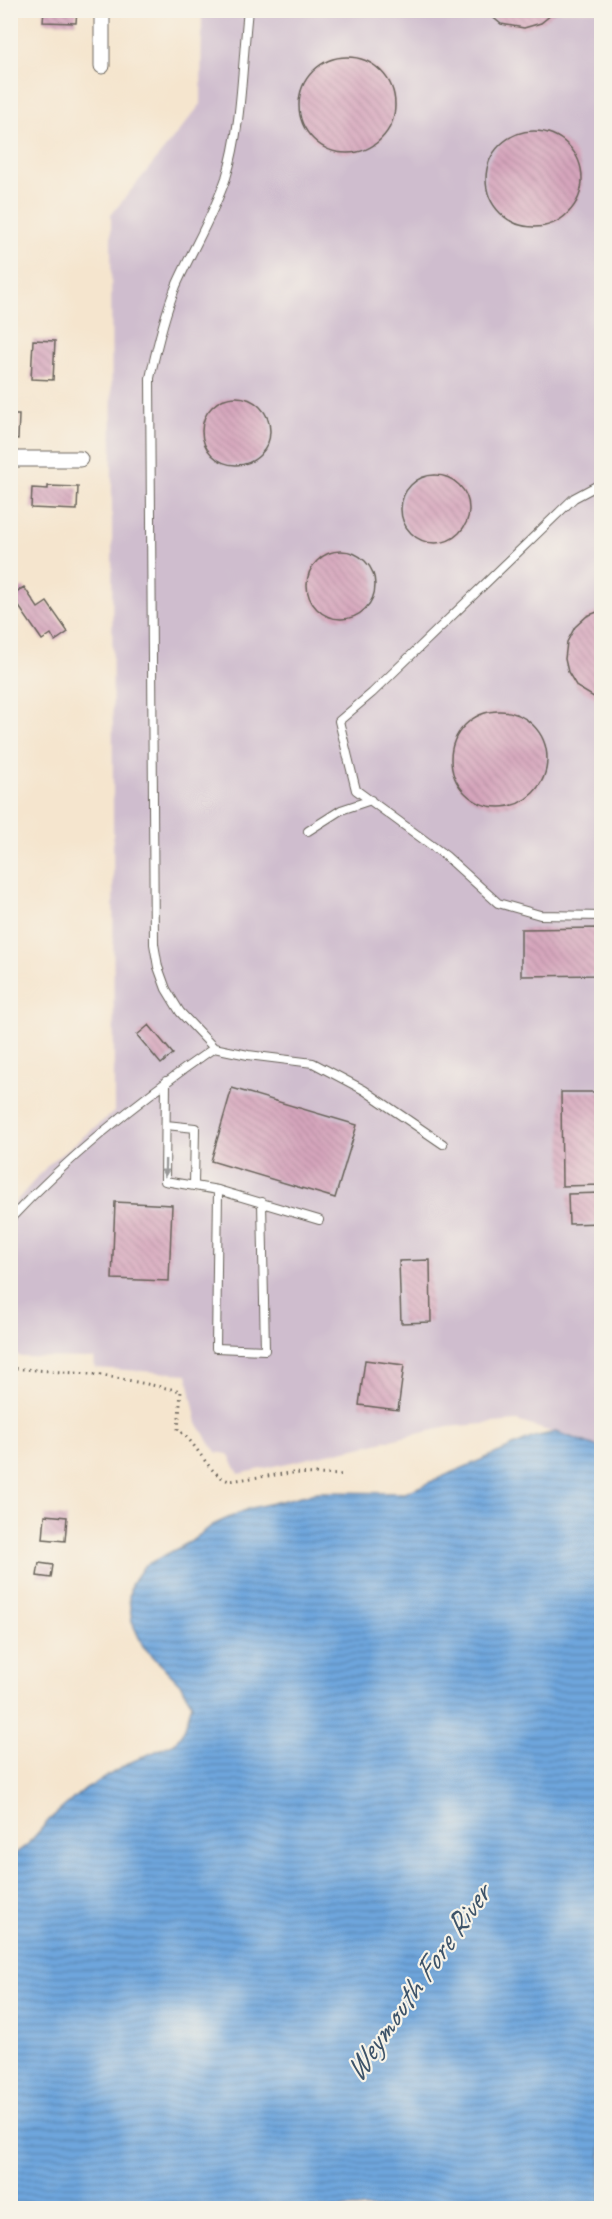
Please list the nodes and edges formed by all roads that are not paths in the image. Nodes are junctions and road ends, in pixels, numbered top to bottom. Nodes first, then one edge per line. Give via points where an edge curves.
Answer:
1 (102, 10) edge
2 (248, 10) edge
3 (102, 66) dead end
4 (10, 459) edge
5 (80, 459) dead end
6 (602, 483) edge
7 (371, 800) junction
8 (308, 831) dead end
9 (602, 916) edge
10 (214, 1048) junction
11 (166, 1081) junction
12 (166, 1125) junction
13 (443, 1144) dead end
14 (194, 1185) junction
15 (218, 1190) junction
16 (262, 1202) junction
17 (10, 1219) edge
18 (320, 1220) dead end

1 - 3 street
2 - 10 lane via 233,147 226,177 160,329 149,402 154,944 166,989 180,1012
4 - 5 street
6 - 7 lane via 574,498 339,721 356,790
7 - 8 lane via 341,810
7 - 9 lane via 446,856 498,903 540,915
10 - 11 lane
10 - 13 lane via 314,1063 364,1090
11 - 12 lane
11 - 17 lane via 80,1150
12 -> 14 lane via 165,1181
12 - 14 lane via 195,1128
14 - 15 lane
15 - 16 lane
15 - 16 lane via 216,1348 265,1350
16 - 18 lane

